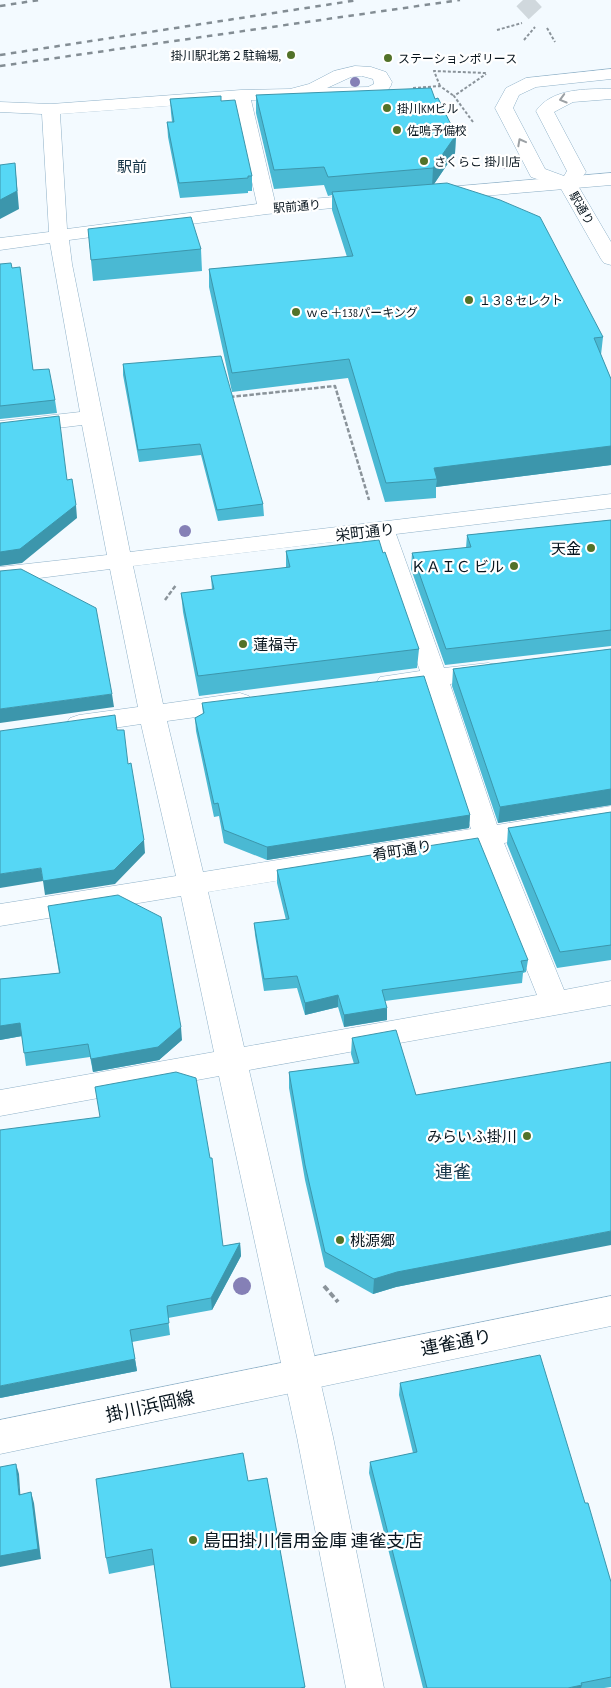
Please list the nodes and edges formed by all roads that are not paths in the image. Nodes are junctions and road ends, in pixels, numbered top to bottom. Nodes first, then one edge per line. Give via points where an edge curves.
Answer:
1 (611, 74) edge
2 (291, 94) edge
3 (611, 94) edge
4 (241, 96) junction
5 (0, 107) edge
6 (52, 109) junction
7 (611, 179) edge
8 (567, 183) junction
9 (416, 196) edge
10 (386, 198) edge
11 (267, 208) junction
12 (58, 237) junction
13 (0, 244) edge
14 (611, 259) edge
15 (92, 417) junction
16 (0, 428) edge
17 (611, 501) edge
18 (383, 530) junction
19 (120, 562) junction
20 (0, 575) edge
21 (513, 668) edge
22 (435, 678) junction
23 (368, 686) edge
24 (262, 699) edge
25 (152, 714) junction
26 (57, 727) edge
27 (611, 816) edge
28 (487, 836) junction
29 (192, 883) junction
30 (0, 915) edge
31 (611, 993) edge
32 (555, 1003) junction
33 (232, 1061) junction
34 (0, 1103) edge
35 (611, 1311) edge
36 (301, 1374) junction
37 (0, 1436) edge
38 (364, 1688) edge

8 -> 1 street via 538,173 504,108 512,92 532,82
2 - 4 street
3 -> 8 street via 578,95 556,100 545,111 577,172
4 - 6 street
4 - 11 street
5 - 6 street
6 - 12 street
7 - 8 street
8 - 9 street
8 - 14 street, 駅通り
10 - 11 street, 駅前通り
11 - 12 street, 駅前通り
12 - 13 street, 駅前通り
12 - 15 street
15 - 16 street
15 - 19 street
17 - 18 street, 栄町通り
18 - 19 street, 栄町通り
18 - 22 street
19 - 20 street, 栄町通り
19 - 25 street
21 - 22 street
22 - 23 street
22 - 28 street
24 - 25 street
25 - 26 street
25 - 29 street
27 - 28 street, 肴町通り
28 - 29 street, 肴町通り
28 - 32 street
29 - 30 street, 肴町通り
29 - 33 street
31 - 32 street
32 - 33 street
33 - 34 street
33 - 36 street
35 - 36 street, 連雀通り
36 - 37 street, 掛川浜岡線
36 - 38 street

